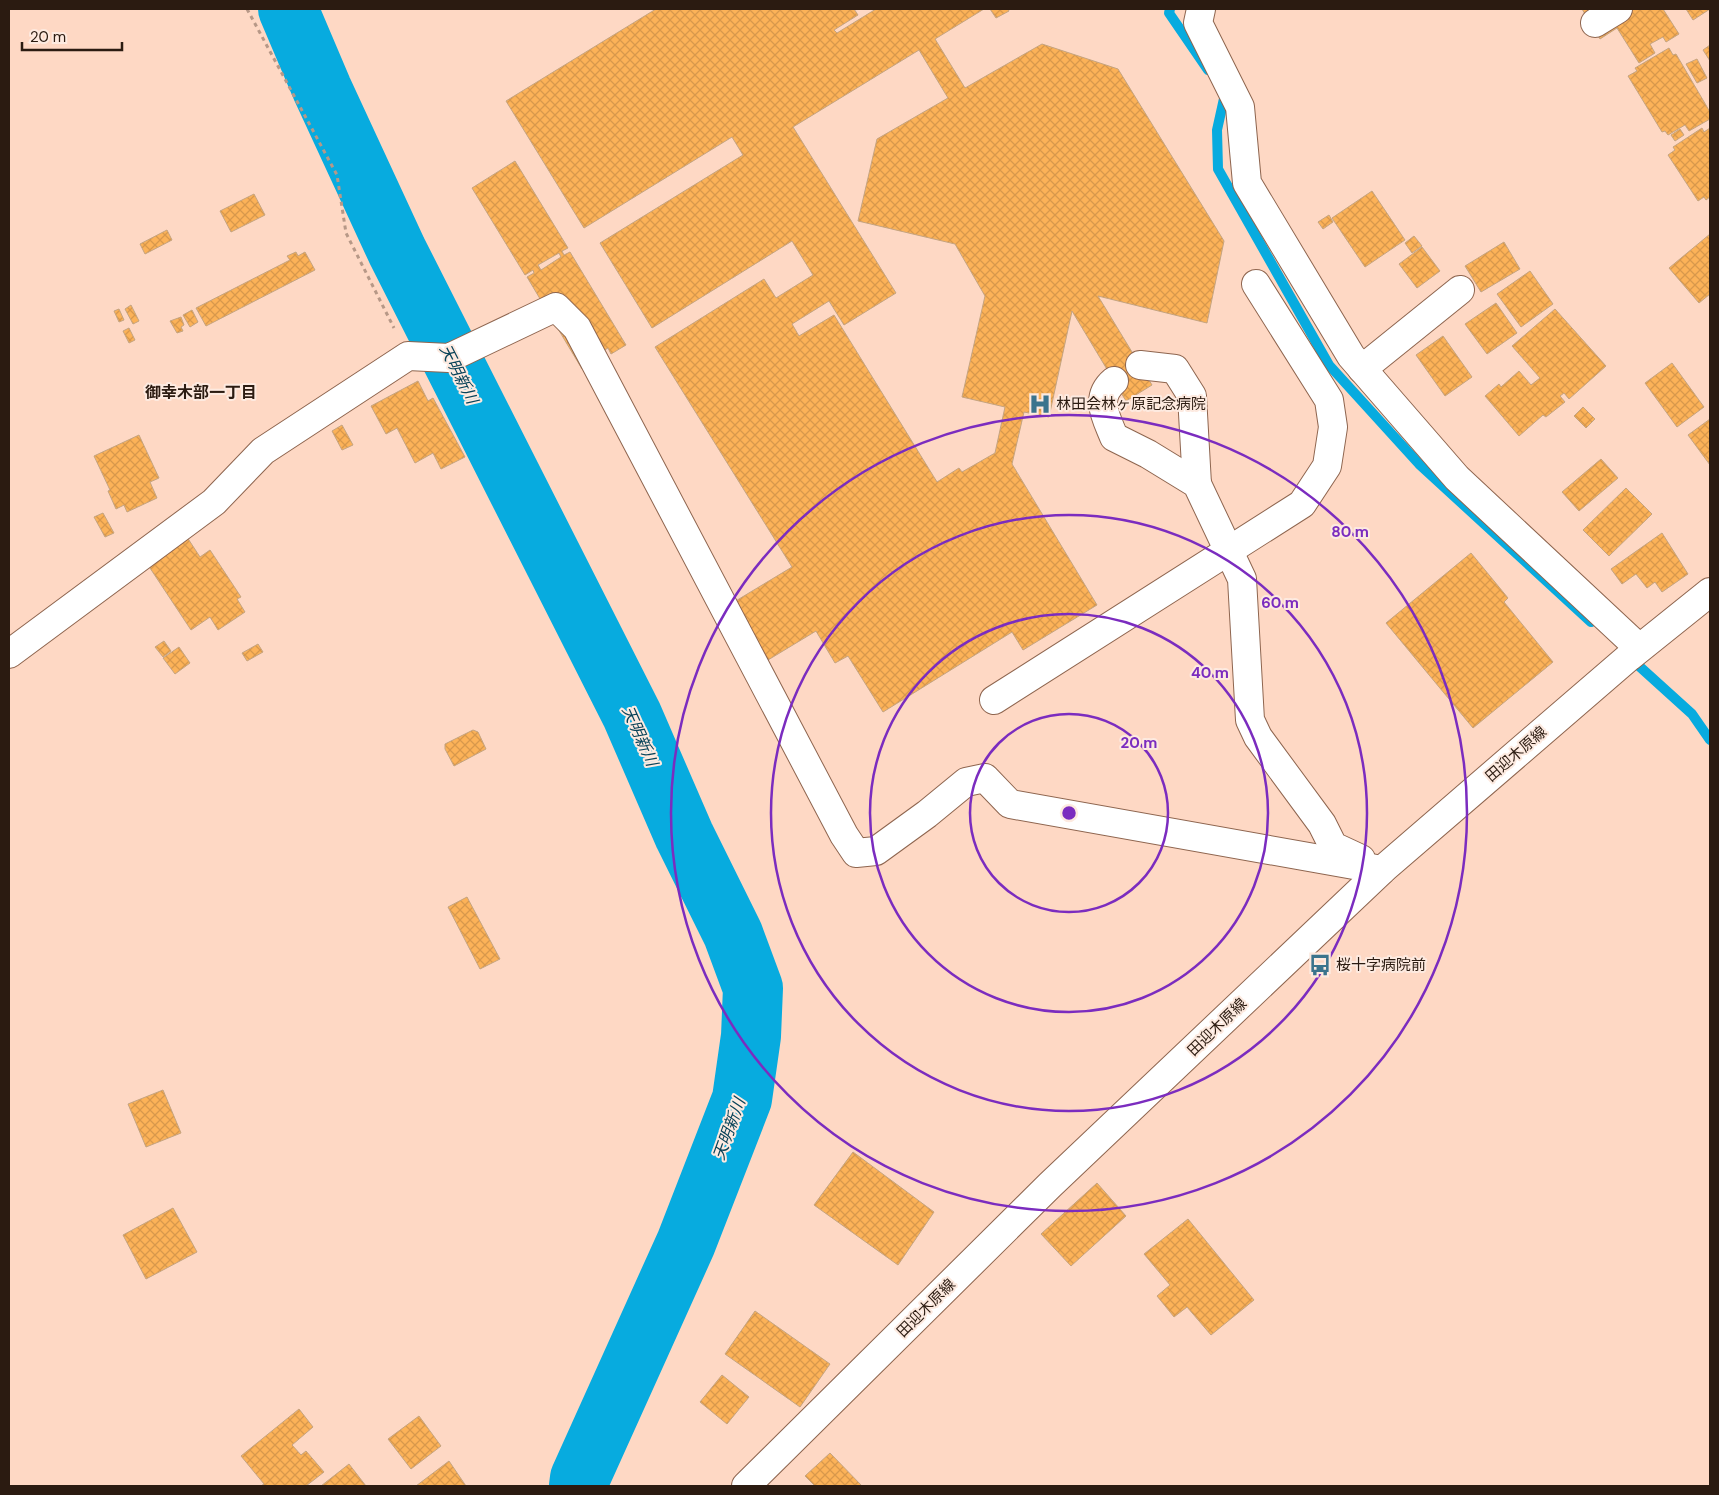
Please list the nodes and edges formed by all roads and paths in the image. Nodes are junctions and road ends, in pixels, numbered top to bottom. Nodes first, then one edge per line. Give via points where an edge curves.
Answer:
1 (247, 9) edge
2 (1201, 9) edge
3 (1618, 9) edge
4 (1595, 22) dead end
5 (1256, 284) dead end
6 (1460, 290) dead end
7 (408, 356) junction
8 (1140, 365) dead end
9 (1362, 369) junction
10 (1114, 381) dead end
11 (1197, 484) junction
12 (1228, 551) junction
13 (1710, 592) edge
14 (1639, 648) junction
15 (9, 654) edge
16 (994, 700) dead end
17 (1382, 870) junction
18 (746, 1486) edge

1 - 7 path via 336,175 346,233
2 - 9 street via 1198,23 1240,106 1247,183 1351,356
3 - 4 street
5 - 12 street via 1329,400 1333,428 1327,466 1302,504
6 - 9 street
7 - 15 street via 262,451 214,502
7 - 17 street via 449,358 558,308 576,328 856,853 876,850 966,782 985,778 1010,804
8 - 11 street via 1175,369 1192,396
9 - 14 street via 1457,478
10 - 11 street via 1106,388 1102,408 1114,437
11 - 12 street
12 - 16 street
12 - 17 street via 1242,580 1250,720 1258,737 1322,824 1333,846
13 - 14 street, 田迎木原線
14 - 17 street, 田迎木原線
17 - 18 street, 田迎木原線 via 1050,1185

